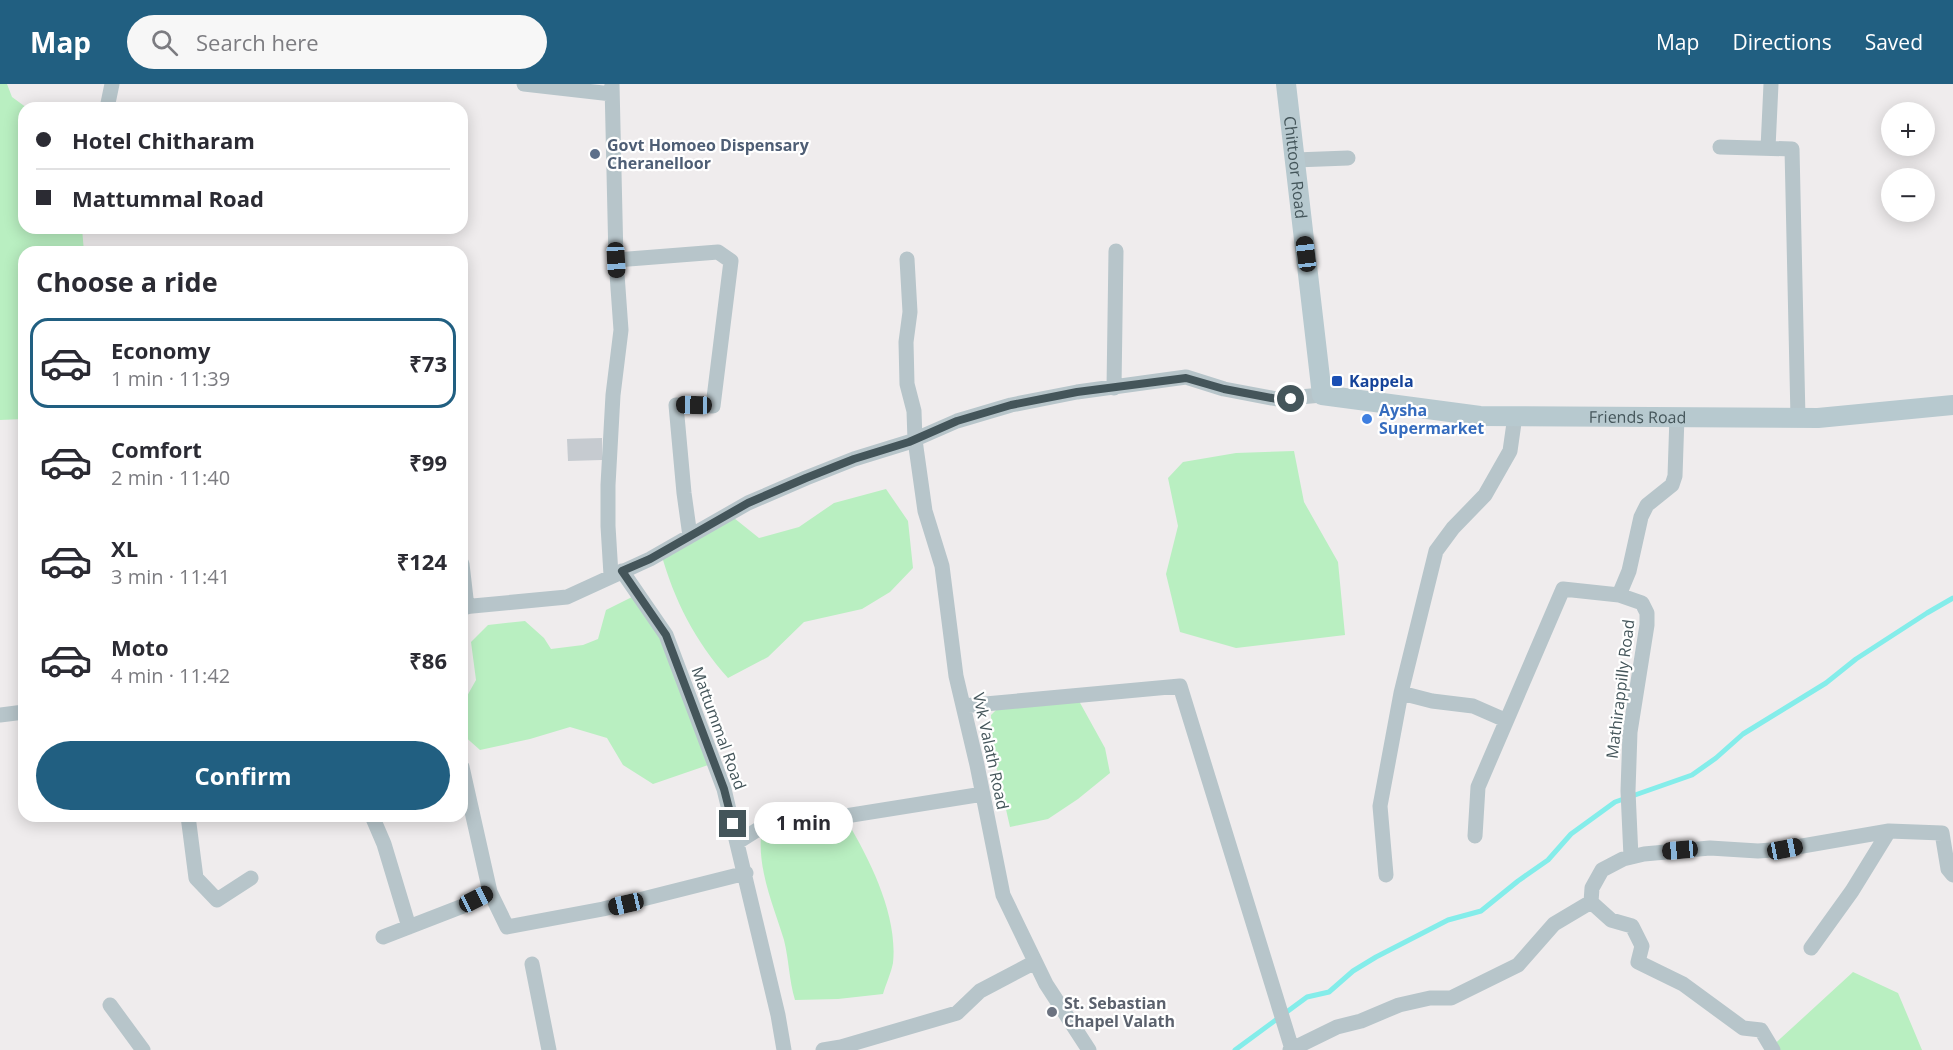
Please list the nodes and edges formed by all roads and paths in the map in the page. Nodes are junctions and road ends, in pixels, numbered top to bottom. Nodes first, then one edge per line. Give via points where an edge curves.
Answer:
1 (112, 84) edge
2 (524, 84) edge
3 (1286, 84) edge
4 (1772, 84) edge
5 (612, 89) edge
6 (108, 102) edge
7 (1720, 147) dead end
8 (1768, 148) junction
9 (1348, 158) dead end
10 (1295, 160) junction
11 (1116, 251) dead end
12 (908, 259) dead end
13 (616, 260) junction
14 (1114, 388) junction
15 (1322, 395) junction
16 (1953, 405) edge
17 (1515, 416) junction
18 (1677, 416) junction
19 (1798, 418) junction
20 (915, 440) junction
21 (690, 536) junction
22 (617, 573) junction
23 (1619, 595) junction
24 (468, 607) edge
25 (1401, 693) junction
26 (963, 706) junction
27 (18, 713) edge
28 (0, 715) edge
29 (1505, 720) junction
30 (468, 794) edge
31 (982, 794) junction
32 (189, 822) edge
33 (375, 822) edge
34 (1889, 831) junction
35 (1947, 833) edge
36 (1475, 836) dead end
37 (738, 842) junction
38 (1631, 857) junction
39 (746, 873) junction
40 (1953, 875) edge
41 (1386, 876) dead end
42 (251, 878) dead end
43 (490, 892) junction
44 (1591, 902) junction
45 (409, 927) junction
46 (383, 937) dead end
47 (1811, 948) dead end
48 (1035, 962) junction
49 (532, 964) dead end
50 (110, 1005) dead end
51 (143, 1050) edge
52 (549, 1050) edge
53 (784, 1050) edge
54 (823, 1050) edge
55 (1089, 1050) edge
56 (1291, 1050) edge
57 (1773, 1050) edge

1 - 6 street
2 - 5 street
3 - 10 main road, Chittoor Road
4 - 8 street
5 - 13 street
7 - 8 street
8 - 19 street via 1791,149
9 - 10 street
10 - 15 main road, Chittoor Road
11 - 14 street
12 - 20 street, Vvk Valath Road via 906,384 914,411
13 - 21 street via 718,252 731,261 713,406 676,405
13 - 22 street via 621,330 613,396 608,526
14 - 15 street via 1186,378 1277,399
14 - 20 street via 1011,405 957,421
15 - 17 main road, Friends Road via 1480,416
16 - 19 main road, Friends Road
17 - 18 main road, Friends Road
17 - 25 street via 1510,451 1485,495 1436,551
18 - 19 main road, Friends Road
18 - 23 street, Mathirappilly Road via 1672,486 1647,505 1641,517 1629,571
20 - 21 street via 806,478 748,503
20 - 26 street, Vvk Valath Road via 925,510 942,566
21 - 22 street
22 - 24 street via 567,597
22 - 37 street, Mattummal Road via 666,635 724,789
23 - 29 street via 1563,589
23 - 38 street, Mathirappilly Road via 1642,603 1647,613 1630,732
25 - 29 street via 1473,706
25 - 41 street via 1380,806
26 - 31 street, Vvk Valath Road
26 - 56 street via 1180,686
27 - 28 street
29 - 36 street via 1478,787
30 - 43 street
31 - 37 street via 833,818 804,819 757,830
31 - 48 street, Vvk Valath Road via 1003,895
32 - 42 street via 196,878 217,900
33 - 45 street
34 - 35 street
34 - 38 street via 1785,849 1710,848
34 - 47 street
35 - 40 street via 1948,869
37 - 39 street, Mattummal Road
38 - 44 street via 1602,870 1592,888
39 - 43 street via 603,909 507,927
39 - 53 street, Mattummal Road
43 - 45 street
44 - 56 street via 1554,924 1518,965 1452,998 1399,1005 1337,1027
44 - 57 street via 1611,920 1632,926 1642,946 1638,962 1683,984 1743,1028 1761,1030
45 - 46 street
48 - 54 street via 980,991 957,1013
48 - 55 street, Vvk Valath Road
49 - 52 street
50 - 51 street

